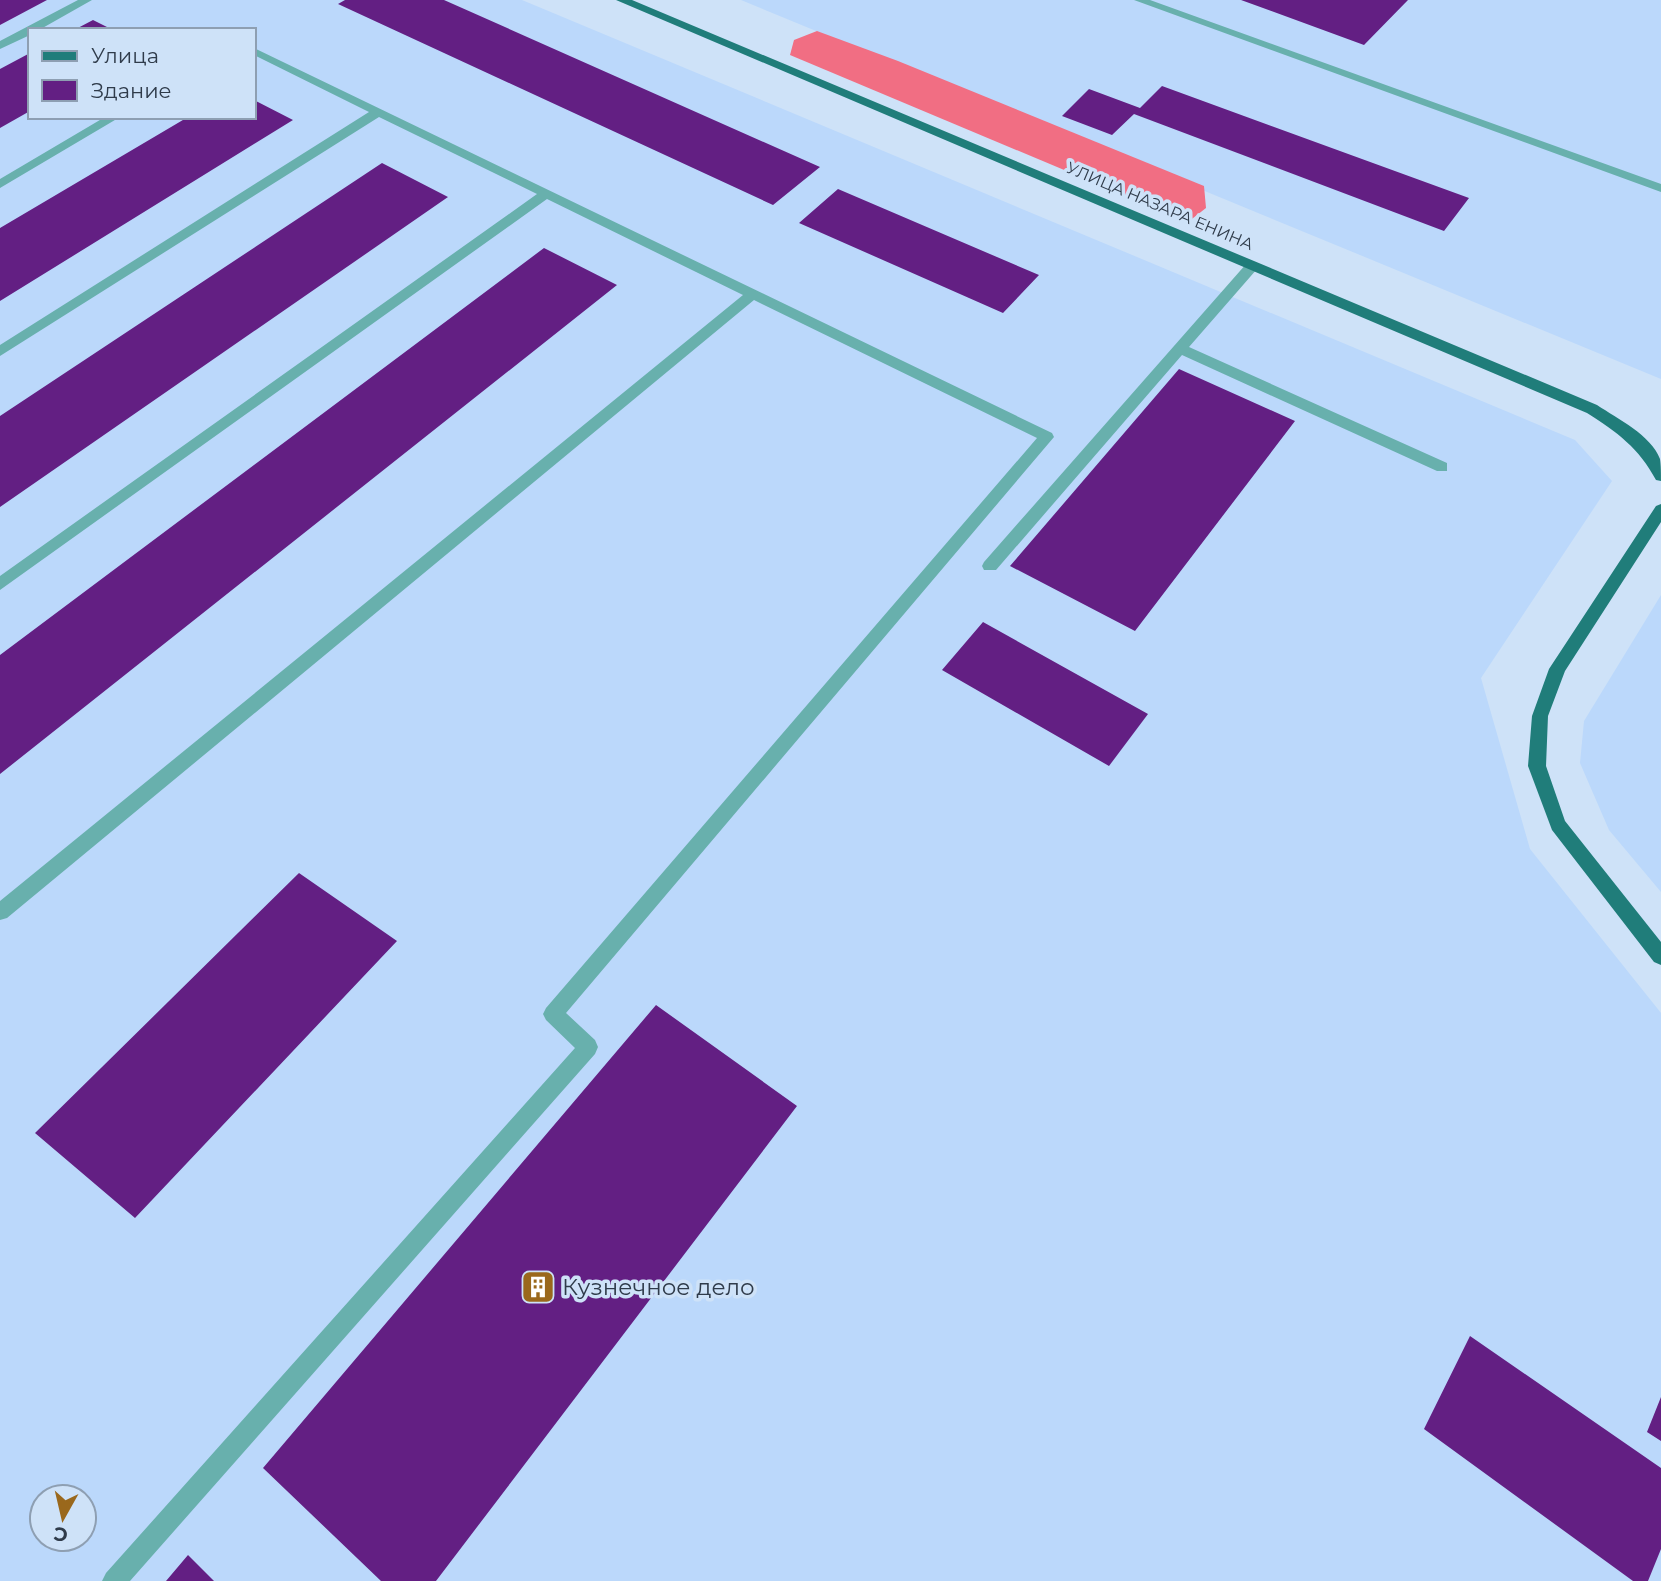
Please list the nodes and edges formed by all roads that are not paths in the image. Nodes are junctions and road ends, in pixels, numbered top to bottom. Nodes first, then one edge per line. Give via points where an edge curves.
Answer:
1 (86, 0) edge
2 (622, 0) edge
3 (1140, 0) edge
4 (34, 28) edge
5 (28, 31) edge
6 (0, 46) edge
7 (256, 52) edge
8 (378, 112) junction
9 (111, 119) edge
10 (0, 184) edge
11 (1661, 188) edge
12 (547, 194) junction
13 (1252, 266) junction
14 (753, 294) junction
15 (1180, 349) junction
16 (0, 351) edge
17 (1657, 452) edge
18 (1442, 467) dead end
19 (1661, 477) edge
20 (1661, 510) edge
21 (990, 566) dead end
22 (0, 584) edge
23 (0, 912) edge
24 (1661, 956) edge
25 (114, 1581) edge

1 - 4 street
2 - 13 main road, УЛИЦА НАЗАРА ЕНИНА
3 - 11 street
5 - 6 street
7 - 8 street
8 - 12 street
8 - 16 street
9 - 10 street
12 - 14 street
12 - 22 street
13 - 15 street
13 - 17 main road, УЛИЦА НАЗАРА ЕНИНА via 1592,409
14 - 23 street
14 - 25 street via 1047,437 553,1014 587,1046
15 - 18 street
15 - 21 street
17 - 19 main road, УЛИЦА НАЗАРА ЕНИНА
20 - 24 main road via 1557,669 1540,716 1536,766 1558,825

